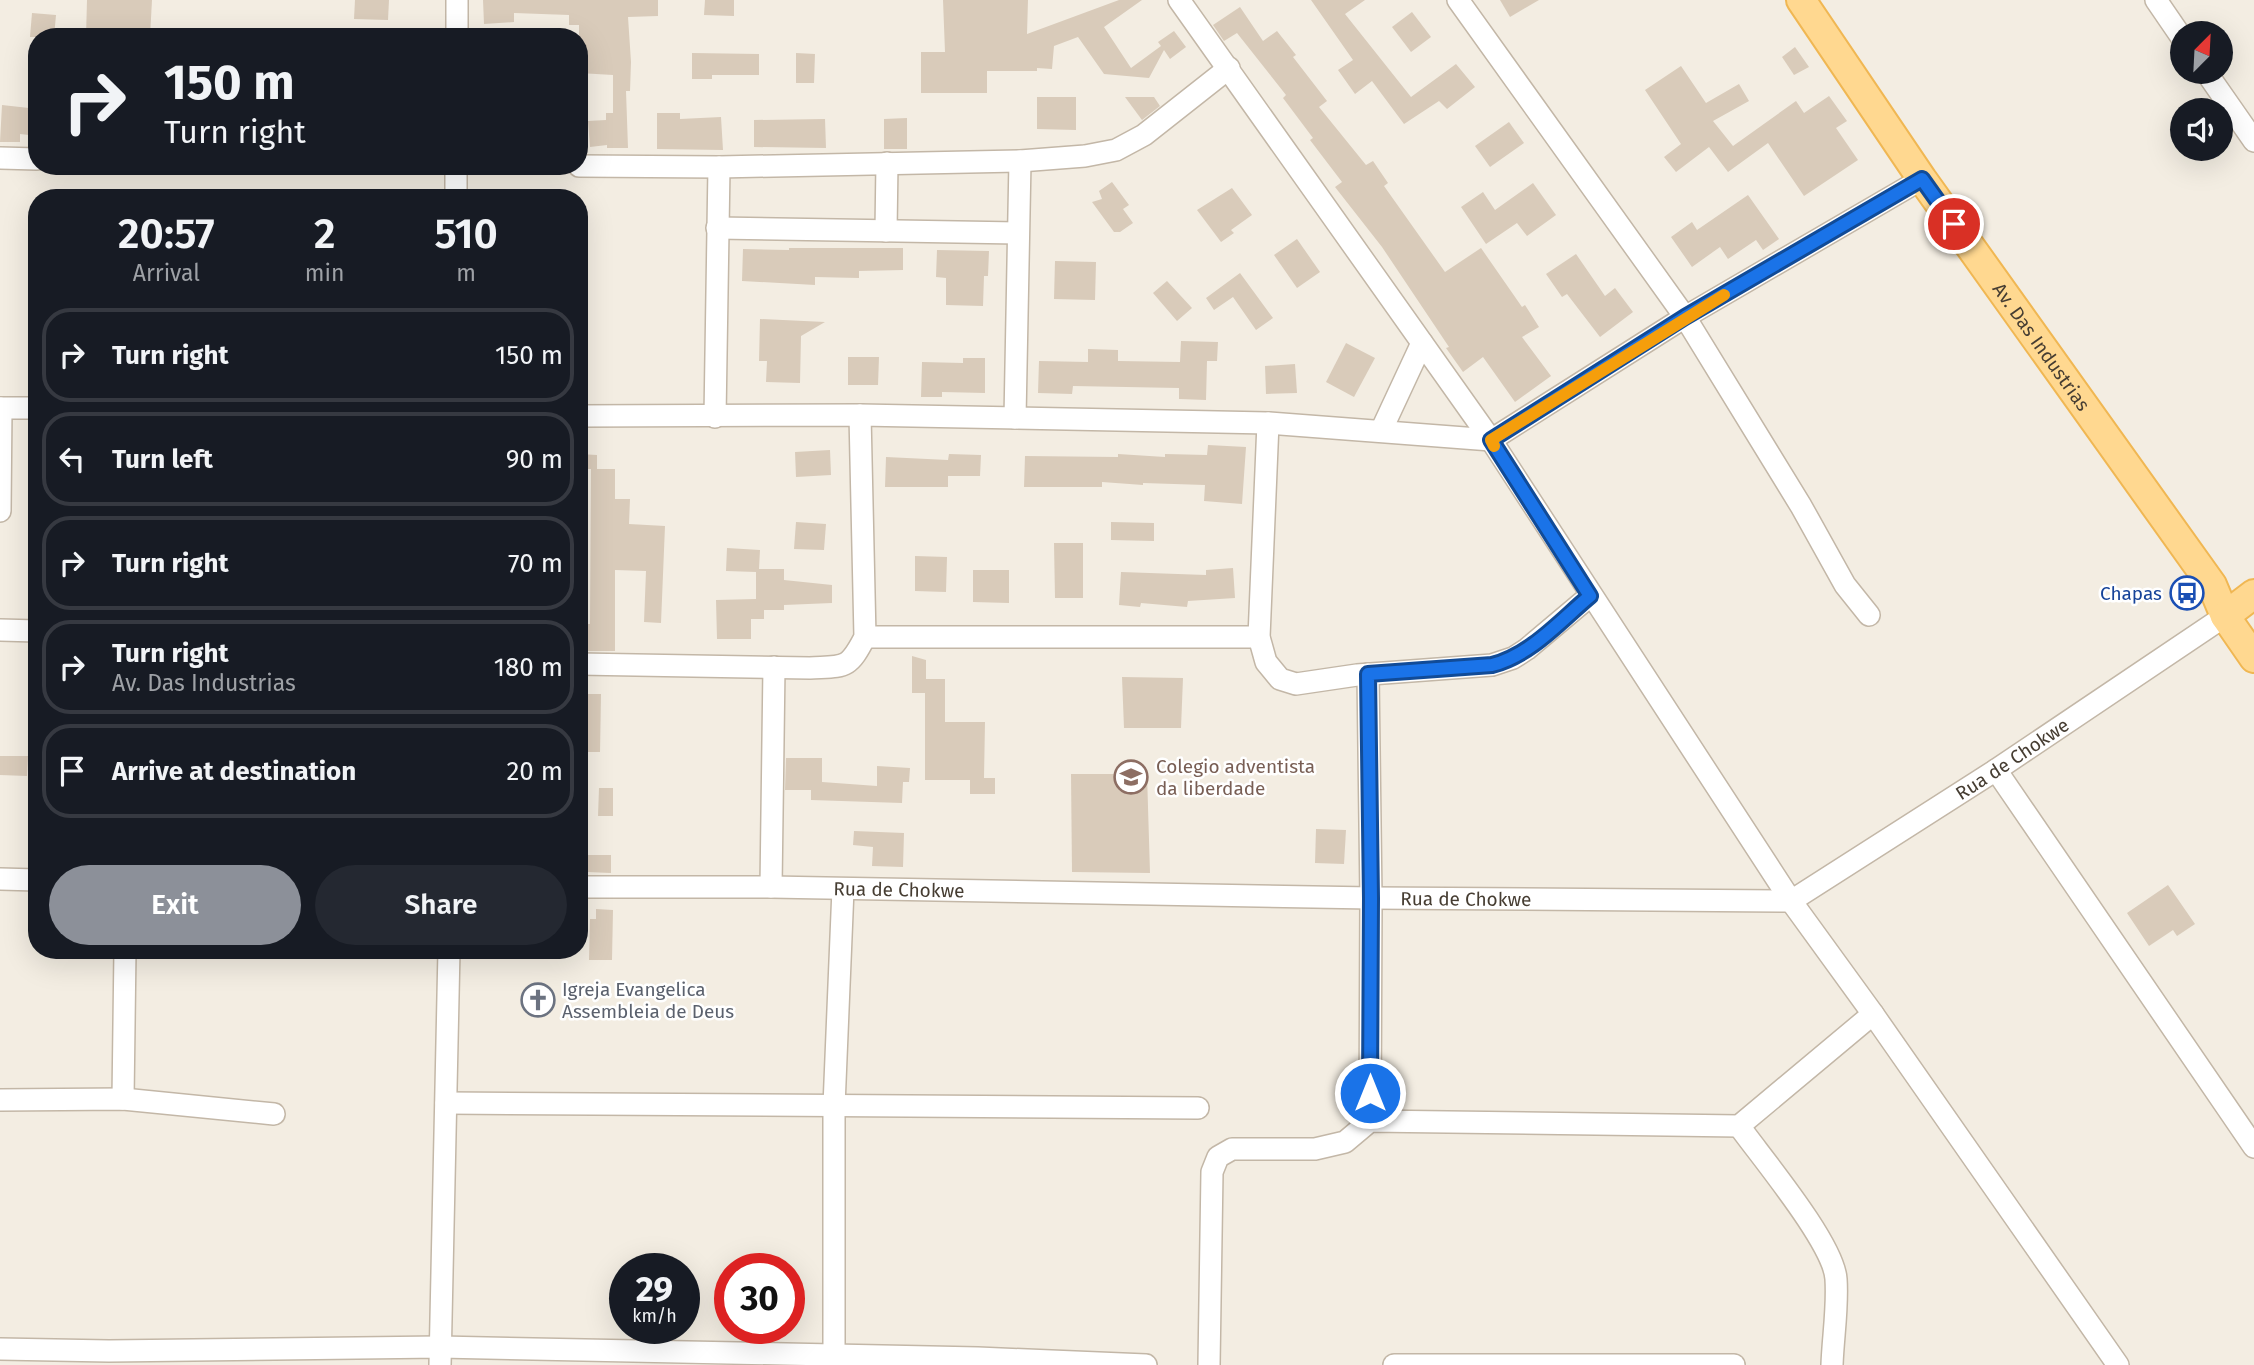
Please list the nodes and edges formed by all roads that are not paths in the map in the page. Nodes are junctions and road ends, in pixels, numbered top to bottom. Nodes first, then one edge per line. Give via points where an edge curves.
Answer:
1 (457, 0) edge
2 (1179, 0) edge
3 (1458, 0) edge
4 (1801, 0) edge
5 (2156, 0) edge
6 (2170, 21) edge
7 (457, 28) edge
8 (1229, 68) junction
9 (2214, 84) edge
10 (2254, 141) edge
11 (0, 158) edge
12 (28, 159) edge
13 (1020, 161) junction
14 (887, 163) junction
15 (588, 166) edge
16 (719, 167) junction
17 (1922, 179) junction
18 (717, 228) junction
19 (886, 231) junction
20 (1018, 233) junction
21 (1685, 317) junction
22 (1422, 343) junction
23 (1, 408) edge
24 (28, 408) edge
25 (860, 415) junction
26 (588, 416) edge
27 (715, 417) junction
28 (1015, 418) junction
29 (1268, 422) junction
30 (1381, 431) junction
31 (1491, 440) junction
32 (0, 511) edge
33 (2254, 594) edge
34 (1590, 596) junction
35 (1869, 615) dead end
36 (2225, 616) junction
37 (0, 630) edge
38 (28, 631) edge
39 (864, 637) junction
40 (1259, 637) junction
41 (2254, 658) edge
42 (588, 664) edge
43 (774, 667) junction
44 (1368, 674) junction
45 (1996, 770) junction
46 (0, 880) edge
47 (28, 880) edge
48 (588, 887) edge
49 (771, 887) junction
50 (843, 888) junction
51 (1371, 898) junction
52 (1791, 901) junction
53 (125, 959) edge
54 (449, 959) edge
55 (1873, 1014) junction
56 (123, 1099) junction
57 (0, 1100) edge
58 (446, 1103) junction
59 (834, 1106) junction
60 (1198, 1108) dead end
61 (274, 1114) dead end
62 (1370, 1121) junction
63 (1739, 1126) junction
64 (2254, 1147) edge
65 (0, 1349) edge
66 (834, 1355) junction
67 (440, 1356) edge
68 (108, 1358) edge
69 (702, 1359) edge
70 (978, 1362) edge
71 (1513, 1364) edge
72 (1146, 1365) edge
73 (1209, 1365) edge
74 (1394, 1365) edge
75 (1734, 1365) edge
76 (1832, 1365) edge
77 (2118, 1365) edge

1 - 7 street
2 - 8 street
3 - 21 street
4 - 17 main road, Av. Das Industrias
5 - 6 street
8 - 13 street via 1144,135 1116,150
8 - 22 street
9 - 10 street
11 - 12 street
13 - 14 street
13 - 20 street
14 - 16 street
14 - 19 street
15 - 16 street
16 - 18 street
17 - 21 street
17 - 36 main road, Av. Das Industrias via 2212,585
18 - 19 street
18 - 27 street
19 - 20 street
20 - 28 street
21 - 31 street
21 - 35 street via 1845,585
22 - 30 street
22 - 31 street
23 - 24 street
23 - 32 street
25 - 27 street
25 - 28 street
25 - 39 street
26 - 27 street
28 - 29 street
29 - 30 street
29 - 40 street
30 - 31 street
31 - 34 street
33 - 36 main road
34 - 44 street via 1506,662
34 - 52 street
36 - 41 main road, Av. Das Industrias
36 - 45 street, Rua de Chokwe
37 - 38 street
39 - 40 street
39 - 43 street via 844,666
40 - 44 street via 1266,662 1280,678 1296,684
42 - 43 street
43 - 49 street
44 - 51 street
45 - 52 street, Rua de Chokwe
45 - 64 street
46 - 47 street
48 - 49 street, Rua de Chokwe
49 - 50 street, Rua de Chokwe
50 - 51 street, Rua de Chokwe
50 - 59 street
51 - 52 street, Rua de Chokwe
51 - 62 street
52 - 55 street
53 - 56 street
54 - 58 street
55 - 63 street
55 - 77 street
56 - 57 street
56 - 61 street
58 - 59 street
58 - 67 street
59 - 60 street
59 - 66 street
62 - 63 street
62 - 73 street via 1335,1145 1232,1149 1217,1157 1212,1172
63 - 76 street via 1820,1238 1831,1261 1836,1278
65 - 68 street
66 - 69 street
66 - 70 street
67 - 68 street
67 - 69 street
70 - 72 street
71 - 74 street
71 - 75 street

